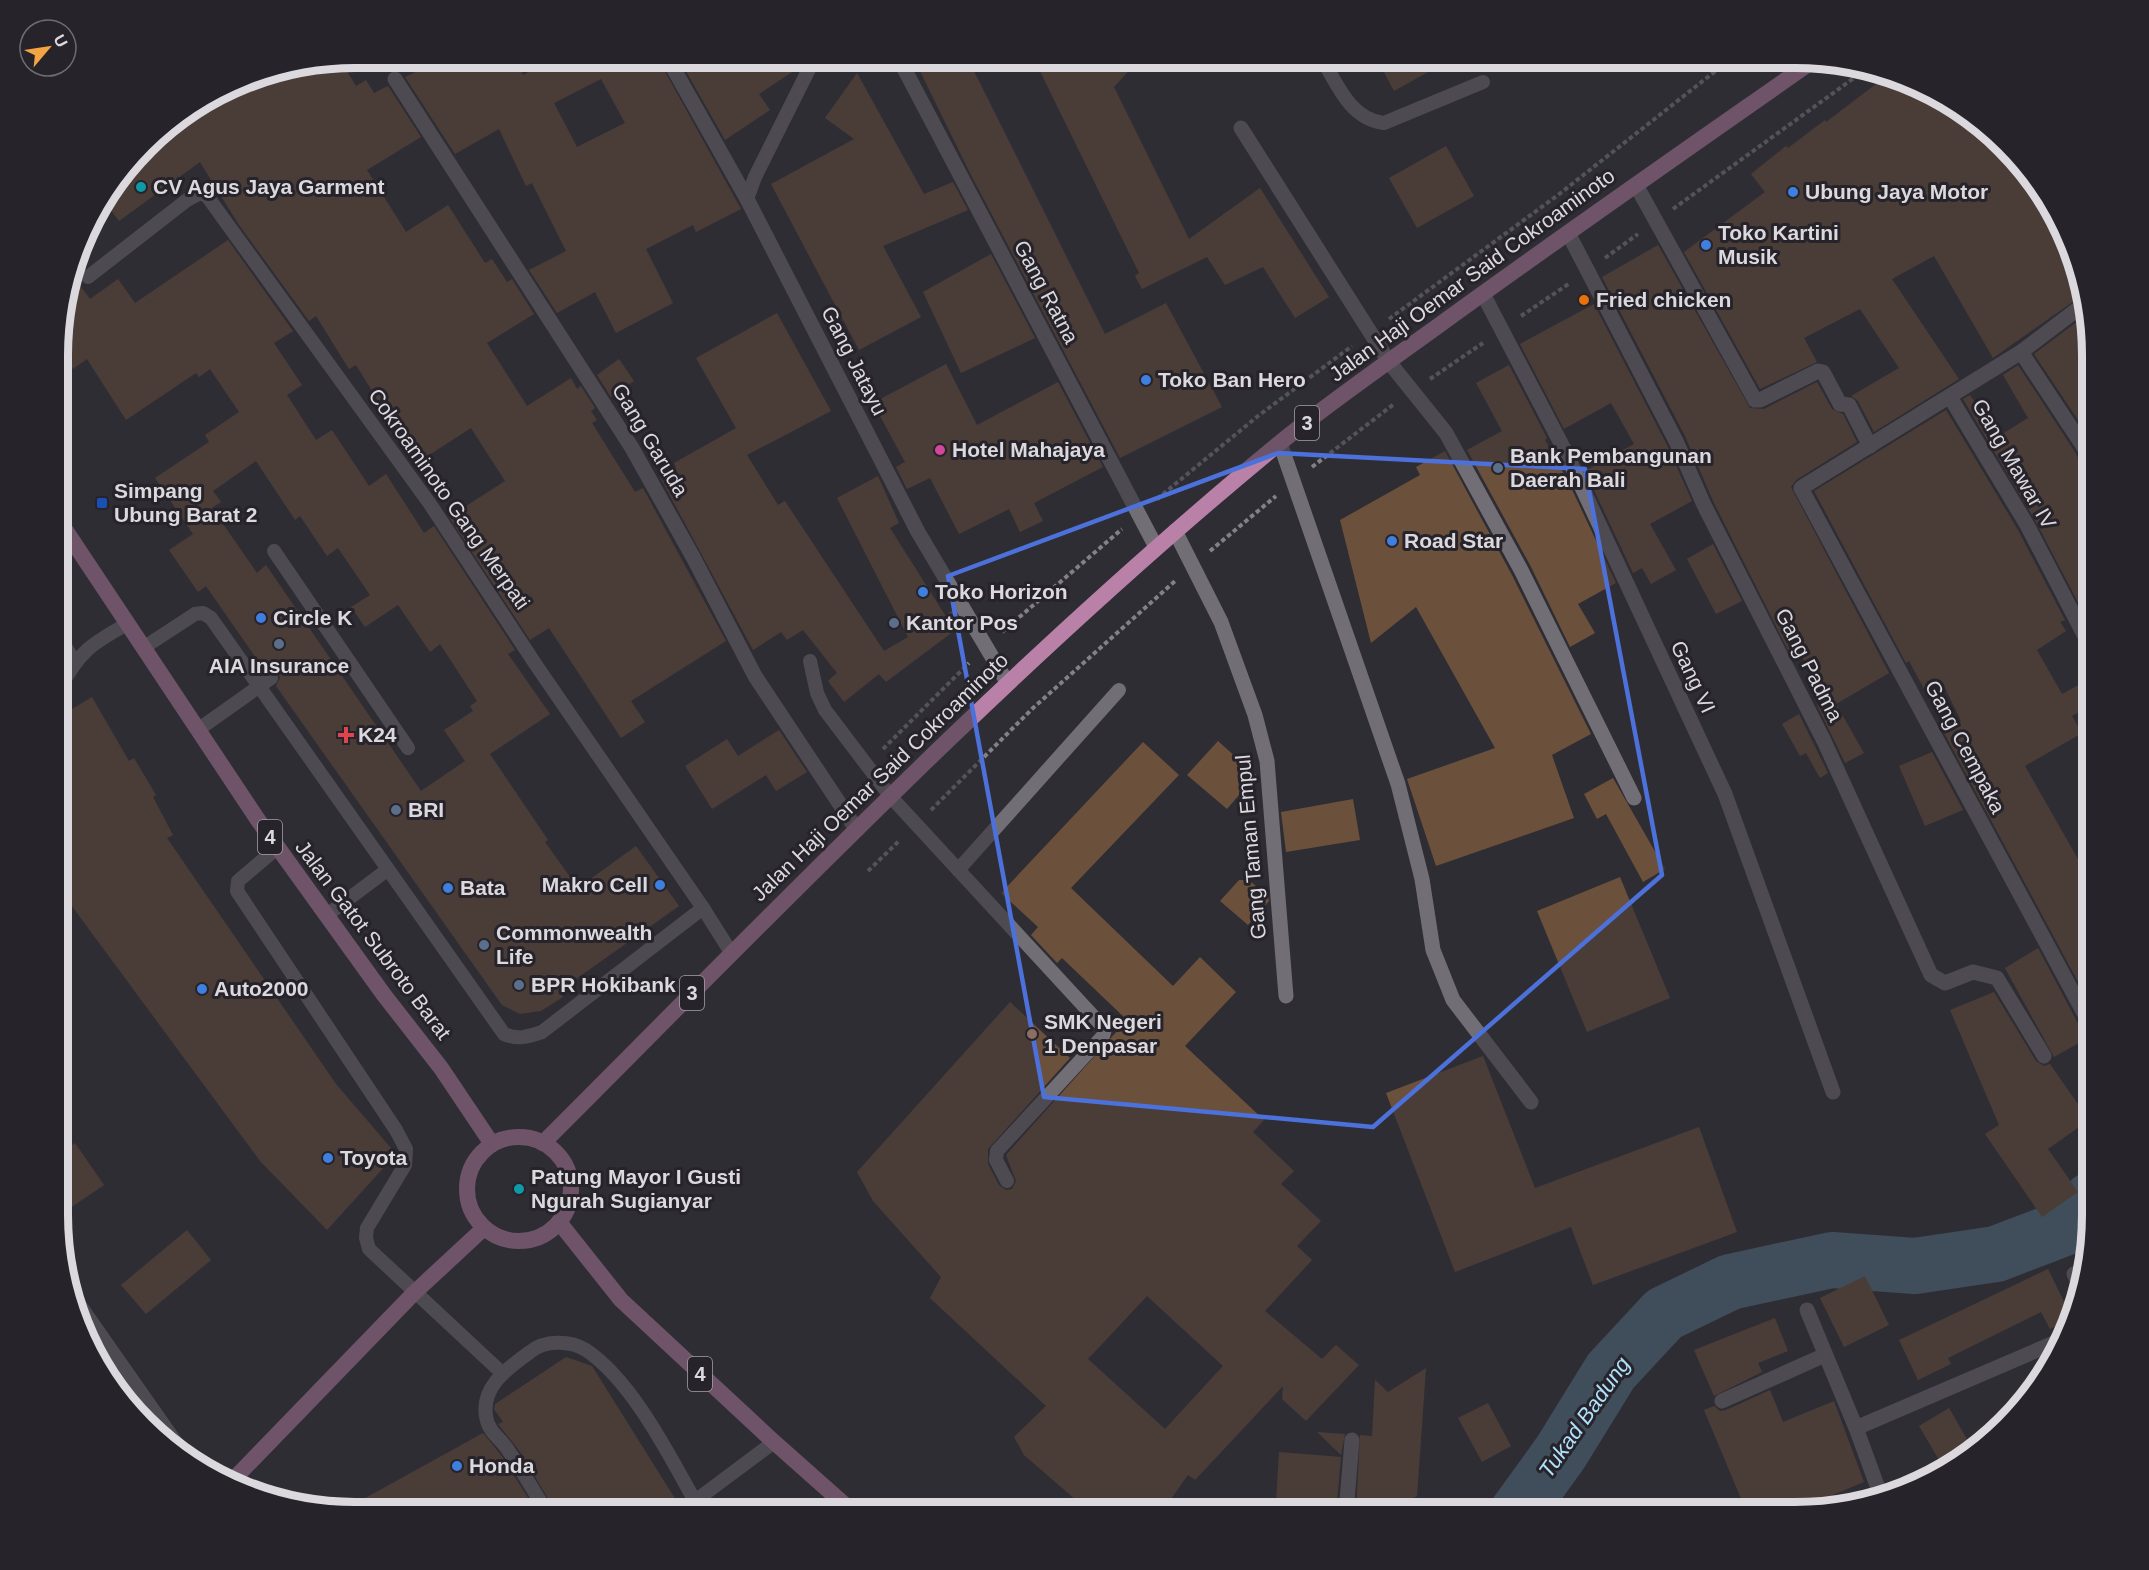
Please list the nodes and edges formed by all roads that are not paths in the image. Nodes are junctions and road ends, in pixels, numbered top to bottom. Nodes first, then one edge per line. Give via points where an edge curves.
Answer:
1 (673, 68) edge
2 (810, 68) edge
3 (904, 68) edge
4 (1328, 68) edge
5 (1803, 68) edge
6 (395, 79) dead end
7 (1483, 82) dead end
8 (1241, 128) dead end
9 (1636, 184) junction
10 (747, 199) junction
11 (1568, 233) junction
12 (88, 277) dead end
13 (1482, 294) junction
14 (2078, 309) edge
15 (2021, 352) junction
16 (1389, 362) junction
17 (1950, 397) junction
18 (1280, 443) junction
19 (2082, 444) edge
20 (1870, 446) junction
21 (1175, 531) junction
22 (1156, 547) junction
23 (68, 549) edge
24 (274, 551) dead end
25 (127, 624) junction
26 (2082, 631) edge
27 (331, 634) junction
28 (319, 642) dead end
29 (143, 648) junction
30 (68, 651) edge
31 (74, 661) junction
32 (810, 661) dead end
33 (68, 673) edge
34 (271, 678) dead end
35 (1007, 682) junction
36 (258, 687) junction
37 (1119, 690) dead end
38 (199, 729) junction
39 (408, 748) dead end
40 (891, 797) junction
41 (1634, 798) dead end
42 (857, 830) junction
43 (277, 848) junction
44 (387, 870) junction
45 (958, 870) junction
46 (704, 908) junction
47 (327, 915) junction
48 (732, 954) junction
49 (1286, 996) dead end
50 (2082, 1009) edge
51 (2044, 1056) dead end
52 (1833, 1092) dead end
53 (1531, 1101) dead end
54 (543, 1143) junction
55 (492, 1144) junction
56 (1007, 1181) dead end
57 (559, 1222) junction
58 (484, 1228) junction
59 (414, 1293) junction
60 (1807, 1310) dead end
61 (85, 1313) edge
62 (2051, 1344) edge
63 (1825, 1355) junction
64 (502, 1373) junction
65 (1722, 1401) dead end
66 (1856, 1428) junction
67 (170, 1435) edge
68 (1352, 1440) dead end
69 (774, 1442) junction
70 (236, 1477) edge
71 (1879, 1490) edge
72 (541, 1502) edge
73 (692, 1502) edge
74 (701, 1502) edge
75 (842, 1502) edge
76 (1347, 1502) edge

1 - 10 street, Gang Jatayu
2 - 10 lane
3 - 22 street, Gang Ratna
4 - 7 lane via 1351,107 1367,121 1384,123
5 - 9 highway, Jalan Haji Oemar Said Cokroaminoto / 3
6 - 42 street, Gang Garuda via 632,448 755,676
8 - 16 street
9 - 11 highway, Jalan Haji Oemar Said Cokroaminoto / 3
9 - 20 street via 1755,400 1823,372 1840,404 1849,405
10 - 35 street, Gang Jatayu via 918,532
11 - 13 highway, Jalan Haji Oemar Said Cokroaminoto / 3
11 - 51 street, Gang Padma via 1824,741 1931,975 1945,983 1973,972 1997,978
12 - 46 lane, Cokroaminoto Gang Merpati via 187,200 200,193 207,196 430,504
13 - 16 highway, Jalan Haji Oemar Said Cokroaminoto / 3
13 - 52 street, Gang VI via 1564,451 1725,794
14 - 15 street
15 - 17 street
15 - 19 street
16 - 18 highway, Jalan Haji Oemar Said Cokroaminoto / 3
16 - 41 street via 1446,433
17 - 20 street
17 - 26 street, Gang Mawar IV via 2027,525
18 - 21 highway, Jalan Haji Oemar Said Cokroaminoto / 3
18 - 53 street via 1398,784 1422,879 1432,950 1453,1000
20 - 50 street, Gang Cempaka via 1801,488
21 - 22 highway, Jalan Haji Oemar Said Cokroaminoto / 3
21 - 49 street, Gang Taman Empul via 1221,622 1255,715 1267,761
22 - 35 highway, Jalan Haji Oemar Said Cokroaminoto / 3
23 - 25 highway, Jalan Gatot Subroto Barat / 4
24 - 27 lane
25 - 29 highway, Jalan Gatot Subroto Barat / 4
25 - 31 lane via 84,650
27 - 28 lane
27 - 39 lane
29 - 36 lane via 195,614 203,613 211,618
29 - 38 highway, Jalan Gatot Subroto Barat / 4
30 - 31 lane
31 - 33 lane
32 - 40 lane via 825,710
34 - 36 lane
35 - 40 highway, Jalan Haji Oemar Said Cokroaminoto / 3
36 - 38 lane
36 - 44 lane
37 - 45 lane
38 - 43 highway, Jalan Gatot Subroto Barat / 4
40 - 42 highway, Jalan Haji Oemar Said Cokroaminoto / 3
40 - 45 lane
42 - 48 highway, Jalan Haji Oemar Said Cokroaminoto / 3
43 - 47 highway, Jalan Gatot Subroto Barat / 4
43 - 59 lane via 238,881 237,891 406,1149 405,1165 366,1238 369,1249
44 - 46 lane via 504,1034 514,1039 542,1032
44 - 47 lane
45 - 56 lane via 1105,1029 1103,1036 997,1151 996,1160
46 - 48 lane, Cokroaminoto Gang Merpati
47 - 55 highway, Jalan Gatot Subroto Barat / 4 via 441,1068
48 - 54 highway, Jalan Haji Oemar Said Cokroaminoto / 3
54 - 55 highway via 517,1137
54 - 57 highway via 557,1154 567,1170 571,1188 568,1206
55 - 58 highway via 478,1156 469,1172 467,1187 468,1202
57 - 58 highway via 532,1240 515,1241
57 - 69 highway, 4 via 621,1300
58 - 59 highway
59 - 64 lane
59 - 70 highway
60 - 63 street
61 - 67 street
62 - 66 street
63 - 65 street
63 - 66 street
64 - 72 lane via 487,1401 487,1420
64 - 73 lane via 537,1346 565,1344 585,1349 647,1417
66 - 71 street
68 - 76 street
69 - 74 lane
69 - 75 highway, 4

